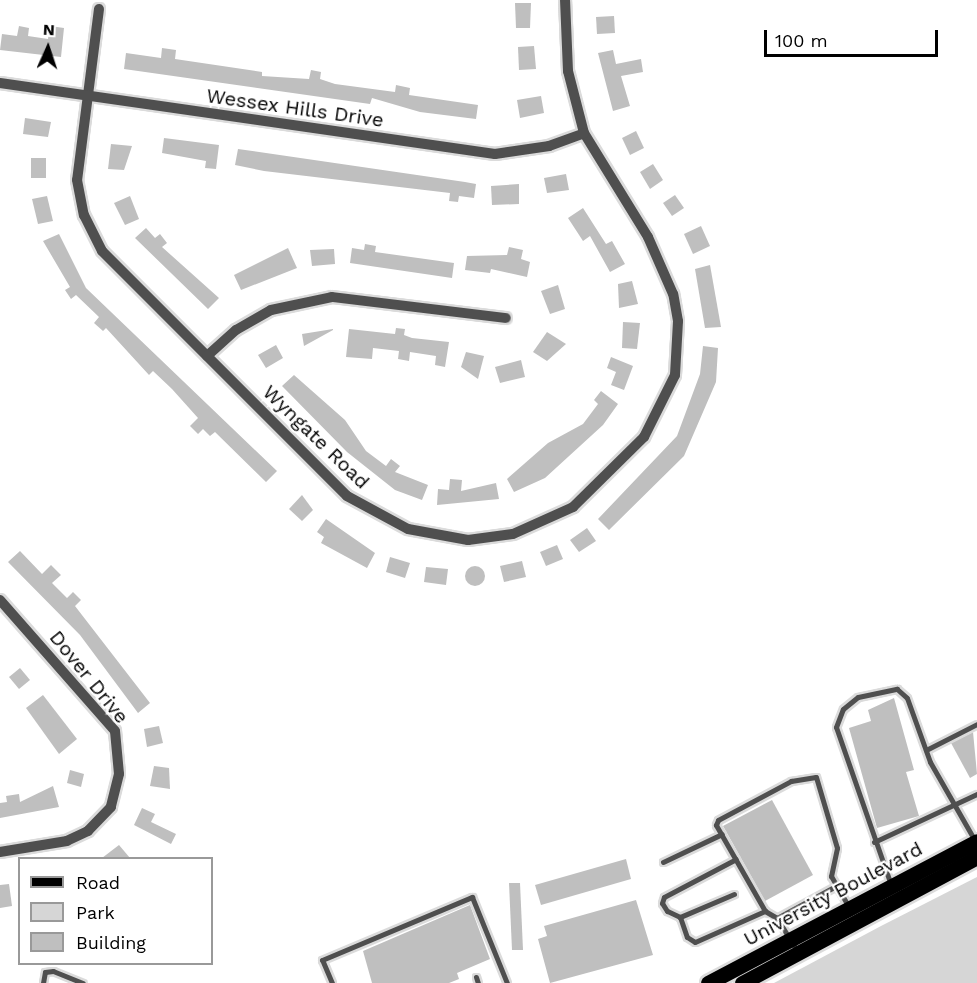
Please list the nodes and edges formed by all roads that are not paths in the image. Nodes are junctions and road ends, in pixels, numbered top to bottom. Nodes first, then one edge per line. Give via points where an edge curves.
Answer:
1 (565, 0) edge
2 (99, 9) dead end
3 (0, 83) edge
4 (88, 96) junction
5 (584, 134) junction
6 (506, 318) dead end
7 (207, 356) junction
8 (0, 600) edge
9 (977, 724) edge
10 (926, 750) junction
11 (977, 794) edge
12 (954, 809) junction
13 (722, 834) junction
14 (874, 842) junction
15 (976, 846) edge
16 (0, 852) edge
17 (736, 859) junction
18 (663, 862) dead end
19 (836, 886) junction
20 (896, 893) junction
21 (734, 894) dead end
22 (765, 911) junction
23 (680, 916) junction
24 (853, 917) junction
25 (777, 918) junction
26 (796, 947) junction
27 (43, 983) edge
28 (83, 983) edge
29 (332, 983) edge
30 (507, 983) edge
31 (708, 983) edge
32 (742, 983) edge

1 - 5 street, Wyngate Road via 568,71
2 - 4 street, Wyngate Road
3 - 4 street, Wessex Hills Drive
4 - 5 street, Wessex Hills Drive via 495,154 549,146
4 - 7 street, Wyngate Road via 77,180 93,234 120,274
5 - 7 street, Wyngate Road via 662,265 678,321 679,350 666,400 644,437 573,507 545,523 513,534 468,540 431,536 387,520 340,490
6 - 7 street via 348,295 321,298 271,310 236,330
8 - 16 street, Dover Drive via 115,731 119,774 111,807 88,831 68,841
9 - 10 lane
10 - 12 lane
10 - 14 lane via 907,698 897,689 858,697 843,709 836,727
11 - 12 lane
12 - 14 lane
12 - 15 lane
13 - 17 lane
13 - 18 lane
13 - 19 lane via 718,820 791,781 816,777 837,848 831,876
14 - 20 lane
15 - 20 main road, University Boulevard
17 - 22 lane
17 - 23 lane via 664,897 667,911
19 - 24 lane
19 - 25 lane
20 - 24 main road, University Boulevard
21 - 23 lane
22 - 23 lane via 695,942 687,937
22 - 25 lane
24 - 26 main road, University Boulevard
25 - 26 lane
26 - 31 main road, University Boulevard
26 - 32 main road, University Boulevard
27 - 28 lane via 45,972 53,971
29 - 30 lane via 322,960 472,897

